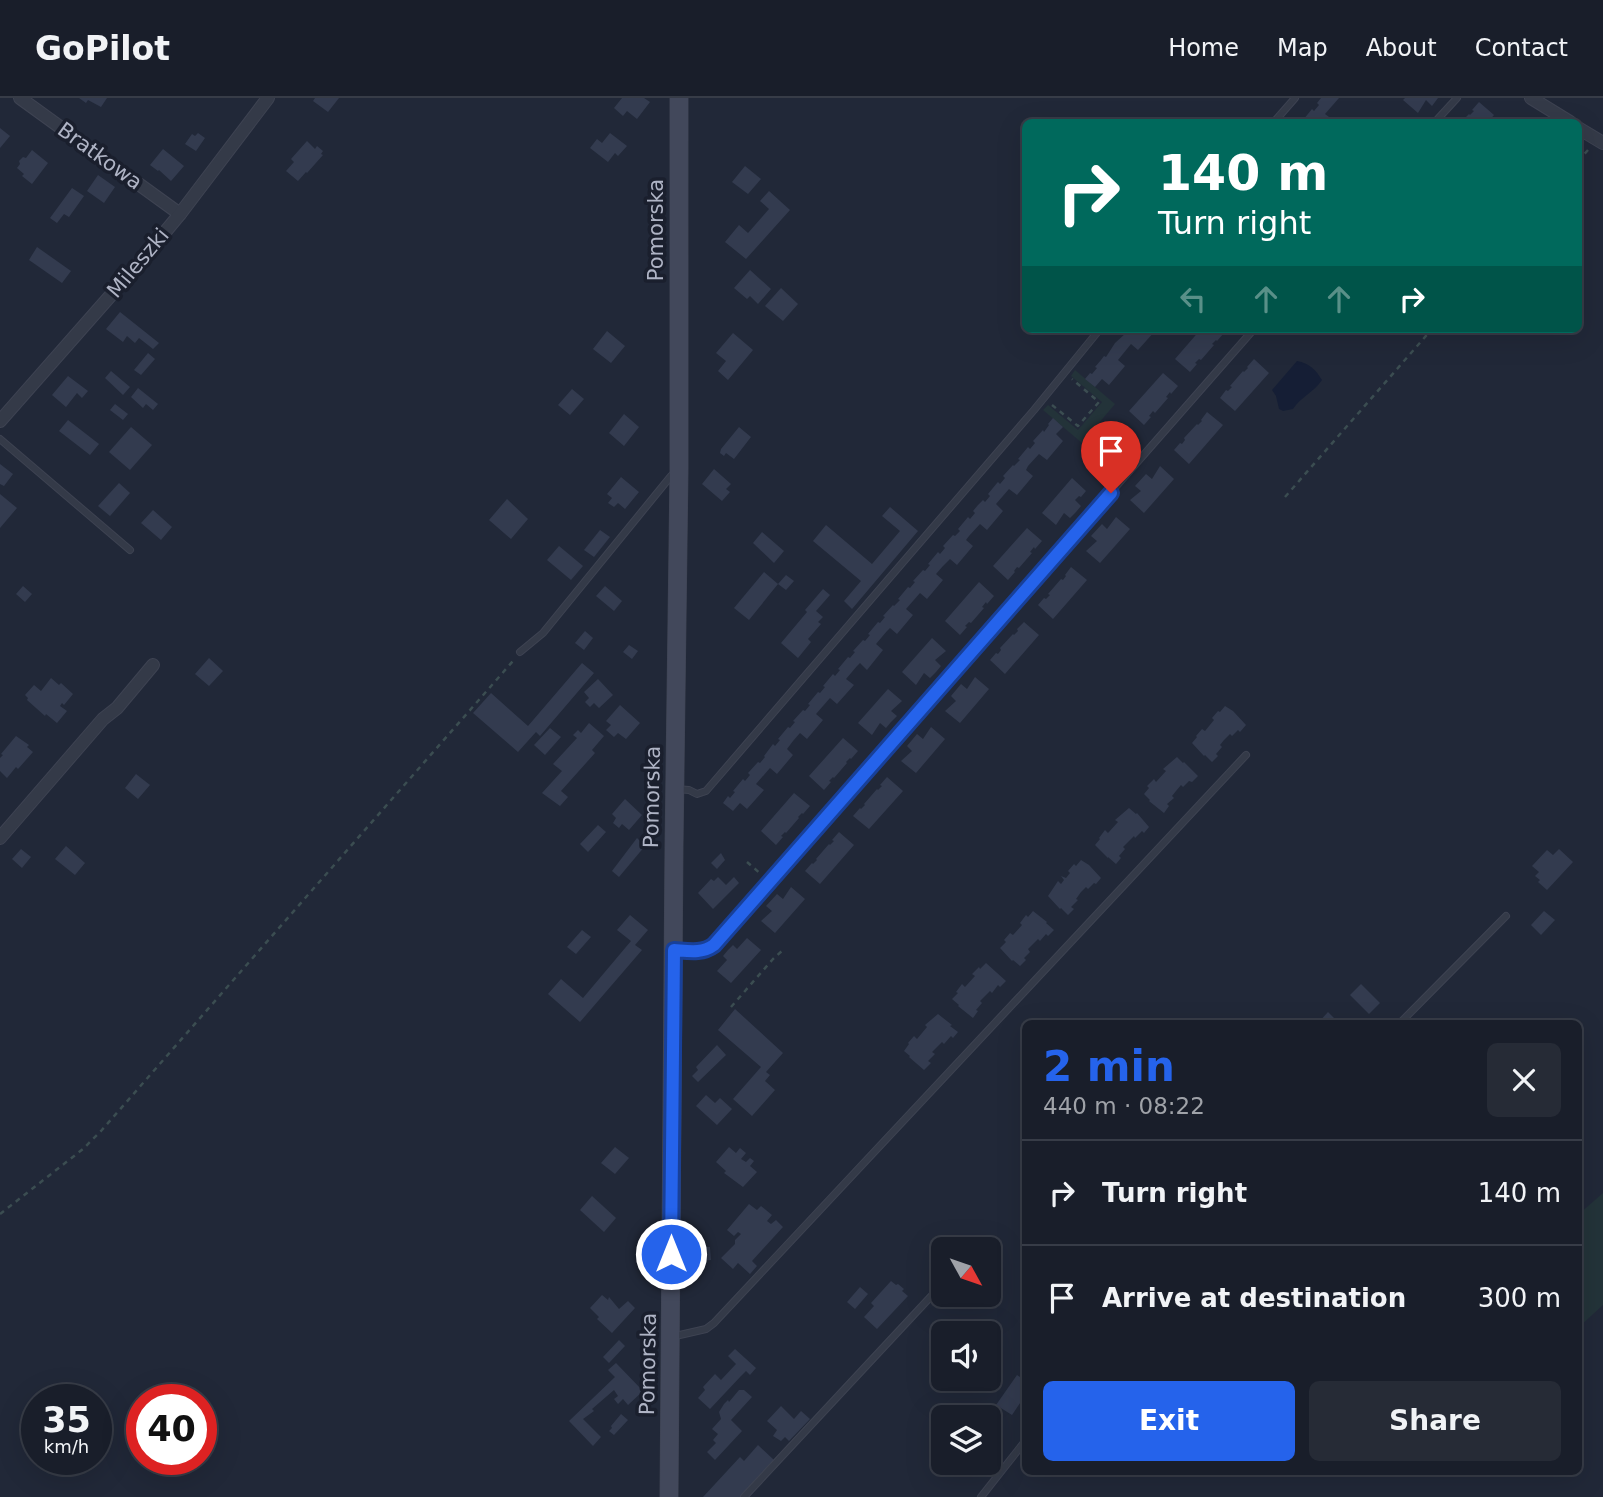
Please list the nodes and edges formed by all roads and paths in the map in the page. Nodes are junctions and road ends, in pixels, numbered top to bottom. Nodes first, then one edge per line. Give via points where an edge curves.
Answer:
1 (20, 98) edge
2 (268, 98) edge
3 (679, 98) edge
4 (1295, 98) edge
5 (1457, 98) edge
6 (1531, 98) edge
7 (1277, 119) edge
8 (1438, 119) edge
9 (1565, 119) edge
10 (1582, 130) edge
11 (1603, 143) edge
12 (180, 214) junction
13 (1097, 333) edge
14 (1250, 333) edge
15 (1428, 333) edge
16 (1064, 372) junction
17 (1044, 398) junction
18 (0, 421) edge
19 (0, 439) edge
20 (679, 470) junction
21 (1285, 497) dead end
22 (130, 550) dead end
23 (520, 652) joint
24 (153, 665) dead end
25 (1246, 755) dead end
26 (675, 789) junction
27 (0, 838) edge
28 (747, 862) dead end
29 (770, 881) junction
30 (1506, 916) dead end
31 (674, 950) junction
32 (783, 950) dead end
33 (731, 1007) dead end
34 (1403, 1020) edge
35 (0, 1214) edge
36 (931, 1296) edge
37 (671, 1337) junction
38 (1022, 1445) edge
39 (669, 1497) edge
40 (744, 1497) edge
41 (981, 1497) edge

1 - 12 street, Bratkowa
2 - 12 street, Mileszki
3 - 20 street, Pomorska
4 - 7 lane
5 - 8 lane
6 - 9 street
10 - 11 street
12 - 18 street, Mileszki
13 - 16 lane
14 - 29 lane
15 - 21 path
16 - 17 lane
16 - 17 path via 1099,402 1078,426
17 - 26 lane via 706,791 697,794
19 - 22 lane
20 - 23 lane via 543,633
20 - 26 street, Pomorska
23 - 35 path via 101,1131
24 - 27 street
25 - 37 lane via 714,1323
26 - 31 street, Pomorska
28 - 29 path
29 - 31 lane via 714,945 701,951
30 - 34 lane
31 - 37 street, Pomorska
32 - 33 path
36 - 40 lane
37 - 39 street, Pomorska
38 - 41 lane

